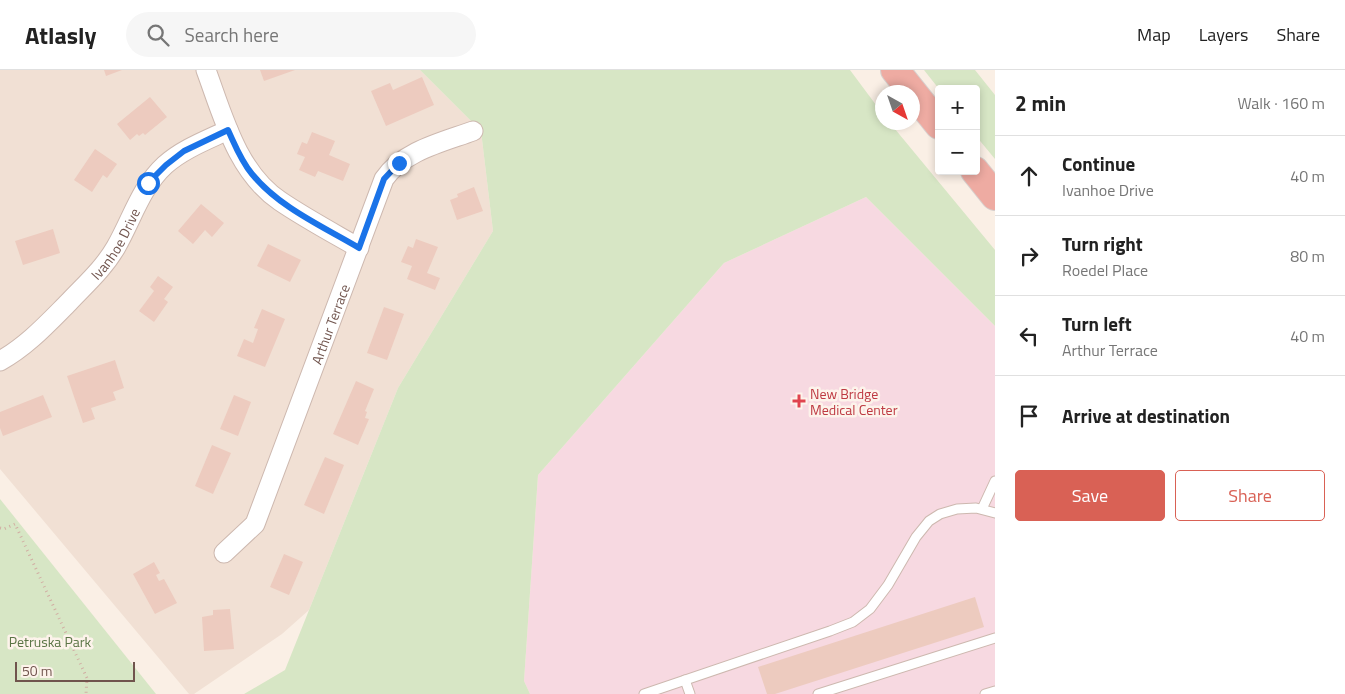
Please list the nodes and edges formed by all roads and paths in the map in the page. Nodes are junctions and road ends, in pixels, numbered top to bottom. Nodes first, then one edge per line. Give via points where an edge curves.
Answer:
1 (206, 70) edge
2 (895, 70) edge
3 (935, 121) edge
4 (228, 130) junction
5 (473, 130) dead end
6 (978, 175) edge
7 (995, 196) edge
8 (359, 248) junction
9 (0, 362) edge
10 (995, 481) edge
11 (982, 509) junction
12 (995, 513) edge
13 (0, 528) edge
14 (224, 552) dead end
15 (995, 638) edge
16 (685, 680) junction
17 (995, 691) edge
18 (86, 694) edge
19 (644, 694) edge
20 (690, 694) edge
21 (818, 694) edge
22 (985, 694) edge

1 - 4 street
2 - 3 highway
4 - 8 street via 238,154 266,190
4 - 9 street, Ivanhoe Drive via 184,151 148,183 116,248 99,271 31,340
5 - 8 street, Arthur Terrace via 413,154 387,175
6 - 7 highway
8 - 14 street, Arthur Terrace via 255,524
10 - 11 lane
11 - 12 lane
11 - 16 lane via 957,509 929,521 870,609 853,622
13 - 18 path via 15,524 87,678
15 - 21 lane
16 - 19 lane
16 - 20 lane
17 - 22 lane

